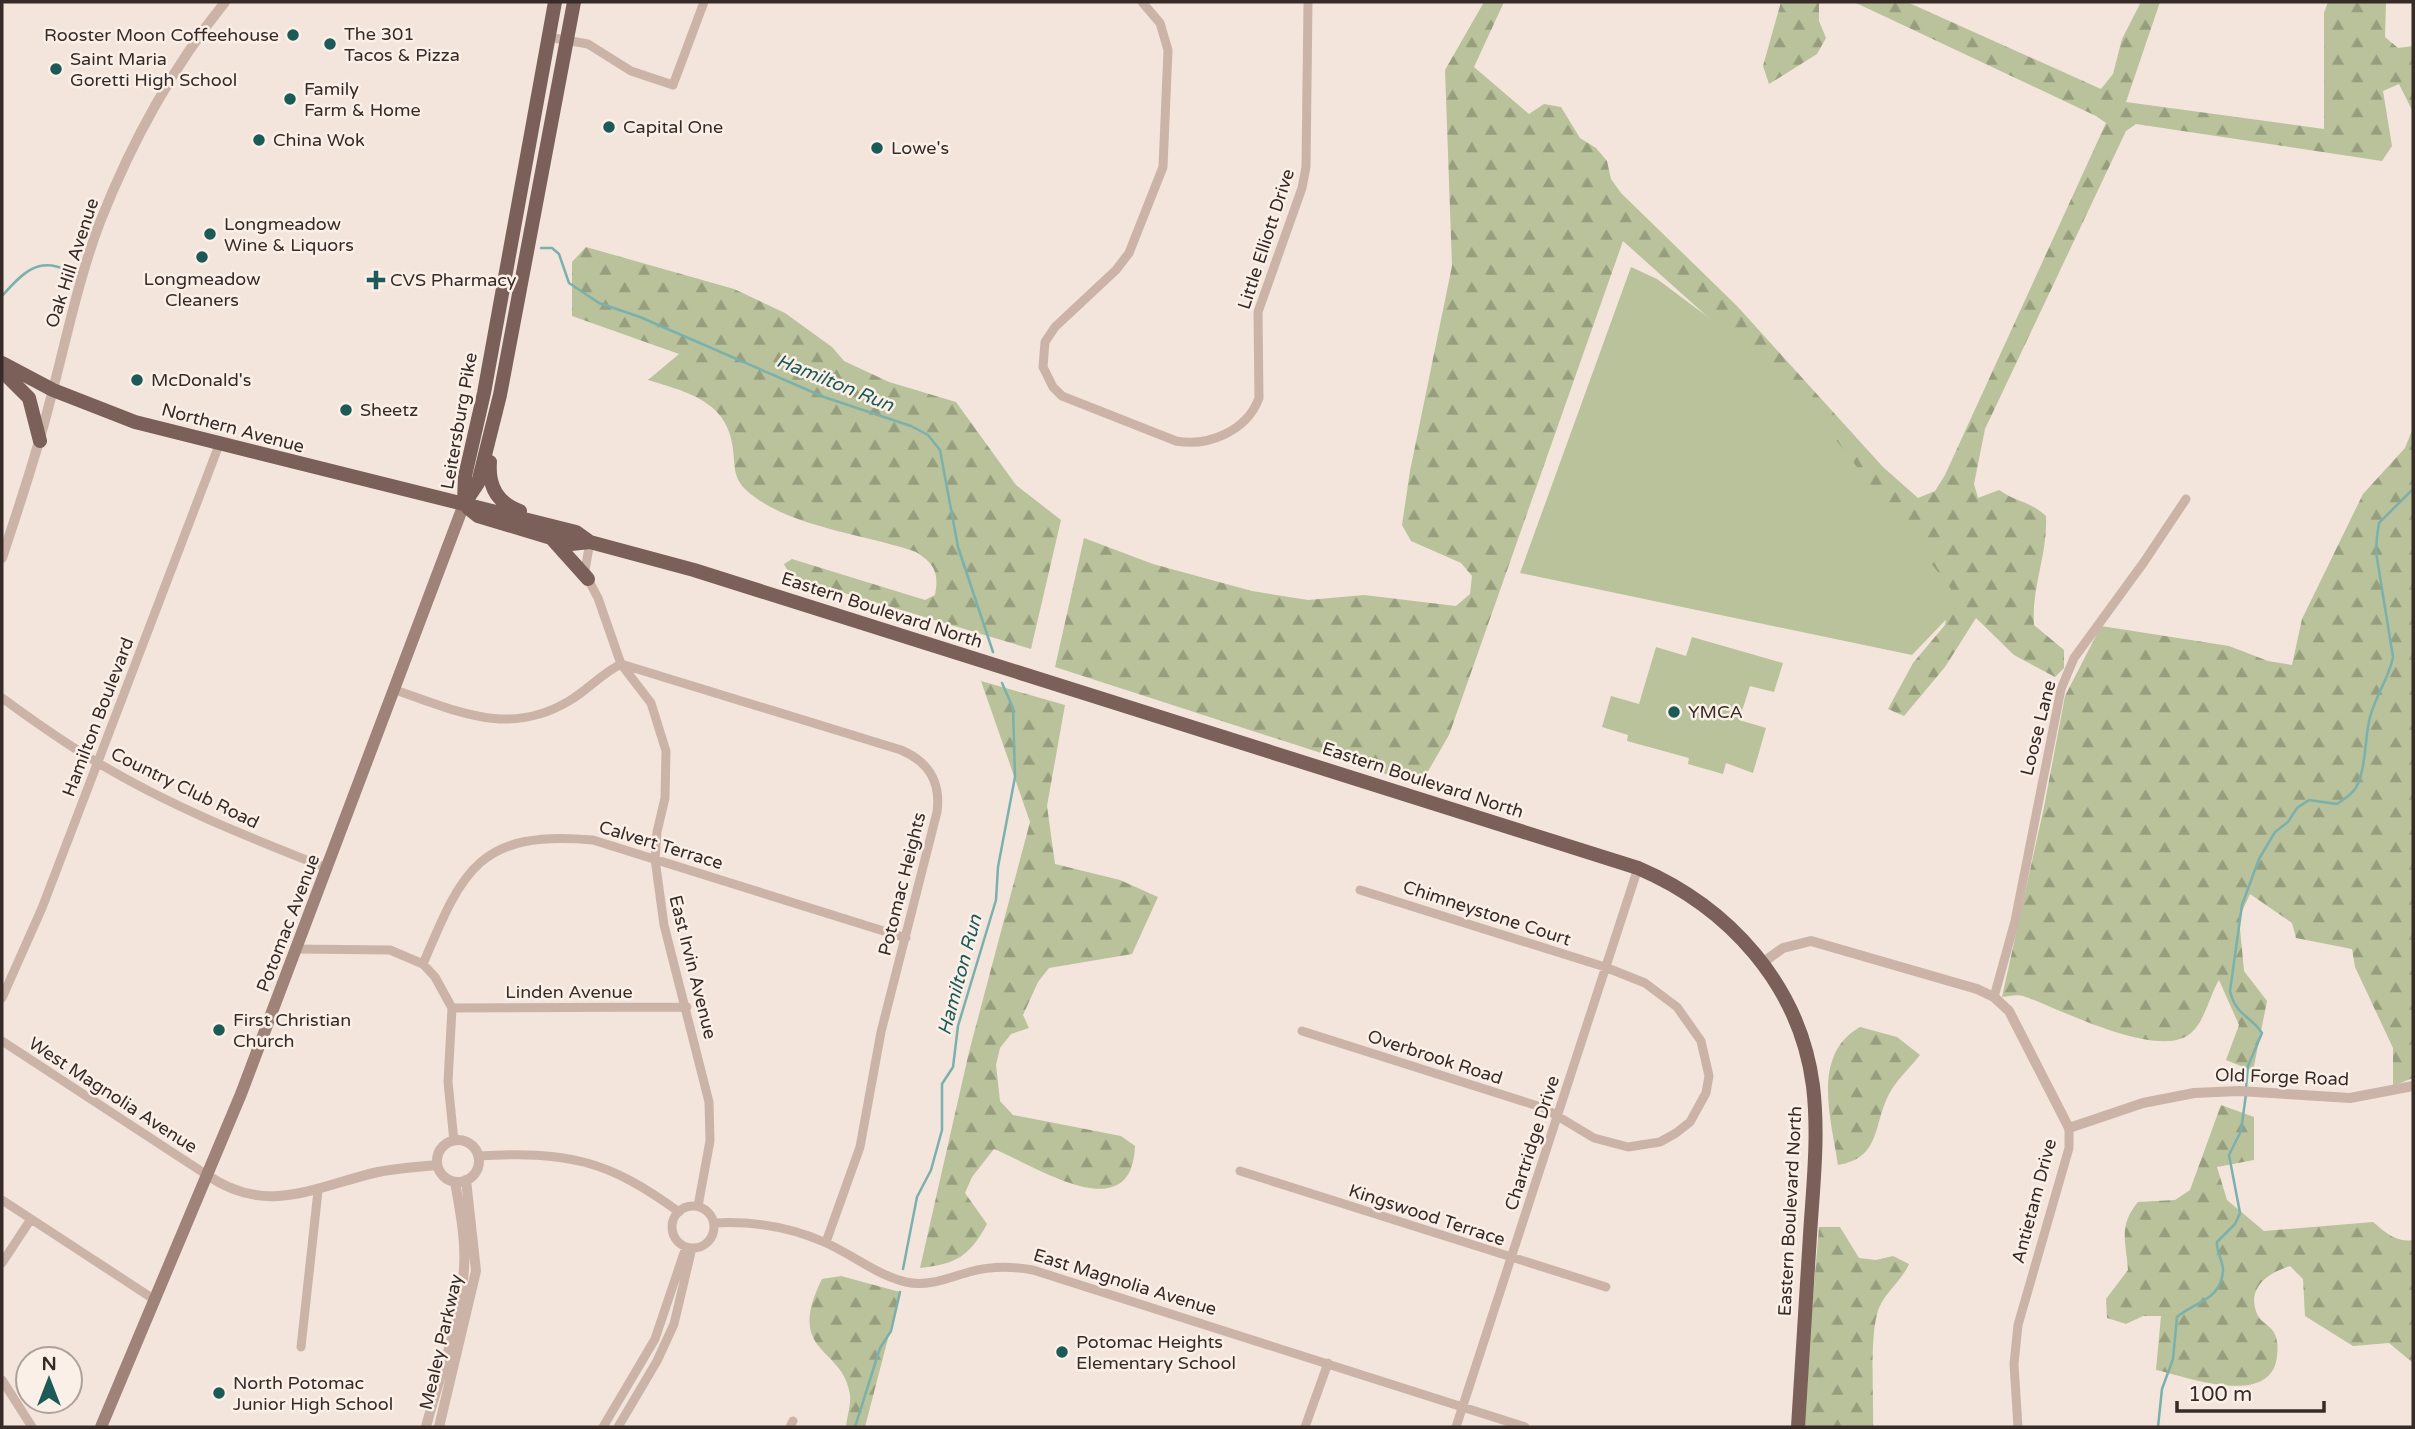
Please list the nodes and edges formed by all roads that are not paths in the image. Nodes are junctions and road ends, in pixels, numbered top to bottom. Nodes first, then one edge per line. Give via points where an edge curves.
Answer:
1 (225, 2) edge
2 (555, 2) edge
3 (573, 2) edge
4 (704, 2) edge
5 (1142, 2) edge
6 (1308, 2) edge
7 (548, 37) junction
8 (567, 40) junction
9 (2, 363) edge
10 (2, 371) edge
11 (53, 390) junction
12 (500, 395) junction
13 (40, 440) junction
14 (219, 445) junction
15 (2186, 499) dead end
16 (464, 504) junction
17 (545, 524) junction
18 (552, 539) junction
19 (590, 542) junction
20 (2, 558) edge
21 (587, 579) junction
22 (621, 664) junction
23 (395, 690) junction
24 (2, 698) edge
25 (97, 763) junction
26 (655, 859) junction
27 (327, 868) junction
28 (1638, 869) junction
29 (1360, 890) dead end
30 (906, 938) junction
31 (297, 949) junction
32 (1762, 963) junction
33 (423, 964) junction
34 (1605, 967) junction
35 (1994, 997) junction
36 (2, 998) edge
37 (687, 1007) junction
38 (452, 1009) junction
39 (1302, 1031) dead end
40 (2, 1041) edge
41 (2413, 1086) edge
42 (1557, 1115) junction
43 (2069, 1128) junction
44 (454, 1141) junction
45 (478, 1156) junction
46 (437, 1164) junction
47 (1240, 1171) dead end
48 (207, 1175) junction
49 (461, 1181) junction
50 (318, 1191) junction
51 (2, 1200) edge
52 (698, 1206) junction
53 (679, 1212) junction
54 (31, 1219) junction
55 (714, 1223) junction
56 (826, 1242) junction
57 (689, 1247) junction
58 (1512, 1258) junction
59 (2, 1263) edge
60 (1606, 1287) dead end
61 (155, 1300) junction
62 (301, 1347) dead end
63 (1328, 1363) junction
64 (2, 1380) edge
65 (1461, 1406) junction
66 (32, 1427) edge
67 (101, 1427) edge
68 (426, 1427) edge
69 (439, 1427) edge
70 (603, 1427) edge
71 (618, 1427) edge
72 (1305, 1427) edge
73 (1456, 1427) edge
74 (1525, 1427) edge
75 (1798, 1427) edge
76 (2018, 1427) edge

1 - 11 street, Oak Hill Avenue via 157,102 117,181 86,264
2 - 7 main road, Leitersburg Pike
3 - 8 main road, Leitersburg Pike
4 - 8 street via 673,85 631,71 587,44
5 - 6 street, Little Elliott Drive via 1160,23 1168,50 1163,167 1129,253 1048,335 1043,367 1053,387 1074,402 1193,444 1216,439 1235,428 1256,408 1259,398 1258,312 1306,167
7 - 8 street
7 - 16 main road, Leitersburg Pike
8 - 12 main road, Leitersburg Pike
9 - 11 main road, Northern Avenue
10 - 13 main road via 29,398
11 - 13 street, Oak Hill Avenue
11 - 14 main road, Northern Avenue via 135,422
12 - 16 main road, Leitersburg Pike via 478,483
12 - 17 main road via 488,477 497,497 512,508 540,517
13 - 20 street, Oak Hill Avenue
14 - 16 main road, Northern Avenue
14 - 25 street, Hamilton Boulevard
15 - 35 street, Loose Lane via 2074,658 2061,689 2015,920
16 - 17 main road, Eastern Boulevard North
16 - 18 main road, Eastern Boulevard North via 478,516
16 - 23 main road, Potomac Avenue
17 - 19 main road, Eastern Boulevard North via 576,532
18 - 19 main road, Eastern Boulevard North
18 - 21 main road
19 - 21 street
19 - 28 main road, Eastern Boulevard North via 694,570
21 - 22 street, East Irvin Avenue
22 - 23 street via 601,674 568,702 510,720 476,718
22 - 26 street, East Irvin Avenue via 651,704 666,751 665,798
22 - 30 street, Potomac Heights via 901,751 924,764 937,785 939,799
23 - 27 main road, Potomac Avenue
24 - 25 street, Country Club Road
25 - 27 street, Country Club Road via 199,815
25 - 36 street, Hamilton Boulevard
26 - 30 street, Calvert Terrace
26 - 33 street, Calvert Terrace via 593,840 570,838 505,848 487,857 460,883
26 - 37 street, East Irvin Avenue via 664,925
27 - 31 main road, Potomac Avenue
28 - 32 main road, Eastern Boulevard North via 1675,886 1720,916
28 - 34 street, Chartridge Drive
29 - 34 street, Chimneystone Court
30 - 56 street, Potomac Heights via 881,1032 860,1147
31 - 33 street via 374,948
31 - 48 main road, Potomac Avenue
32 - 35 street via 1796,943 1819,943
32 - 75 main road, Eastern Boulevard North via 1796,1021 1813,1085 1815,1140
33 - 38 street
34 - 42 street, Chartridge Drive
34 - 42 street via 1661,994 1691,1024 1706,1058 1706,1093 1690,1122 1660,1142 1644,1146 1611,1144
35 - 43 street, Antietam Drive via 2015,1021
37 - 38 street, Linden Avenue
37 - 52 street, East Irvin Avenue via 709,1102 710,1141
38 - 44 street via 448,1082
39 - 42 street, Overbrook Road
40 - 48 street, West Magnolia Avenue
41 - 43 street, Old Forge Road via 2350,1098 2239,1091 2169,1097
42 - 58 street, Chartridge Drive
43 - 76 street, Antietam Drive via 2069,1148 2018,1325 2014,1364
44 - 45 street via 469,1144
44 - 46 street via 441,1149
45 - 49 street via 474,1175
45 - 53 street via 543,1154 595,1163 648,1189
46 - 49 street via 447,1179
46 - 50 street via 380,1172
47 - 58 street, Kingswood Terrace
48 - 50 street via 223,1185 259,1195
48 - 61 main road, Potomac Avenue
49 - 68 street, Mealey Parkway via 464,1270
49 - 69 street, Mealey Parkway via 476,1271
50 - 62 street
51 - 54 street
52 - 53 street
52 - 55 street
53 - 57 street via 673,1231
54 - 59 street
54 - 61 street
55 - 56 street, East Magnolia Avenue via 767,1224
55 - 57 street via 709,1241
56 - 63 street, East Magnolia Avenue via 907,1283 945,1281 993,1267 1033,1270
57 - 70 street via 655,1339
57 - 71 street via 674,1324
58 - 60 street, Kingswood Terrace
58 - 65 street, Chartridge Drive
61 - 67 main road, Potomac Avenue
63 - 65 street, East Magnolia Avenue
63 - 72 street
64 - 66 street
65 - 73 street, Chartridge Drive
65 - 74 street, East Magnolia Avenue

